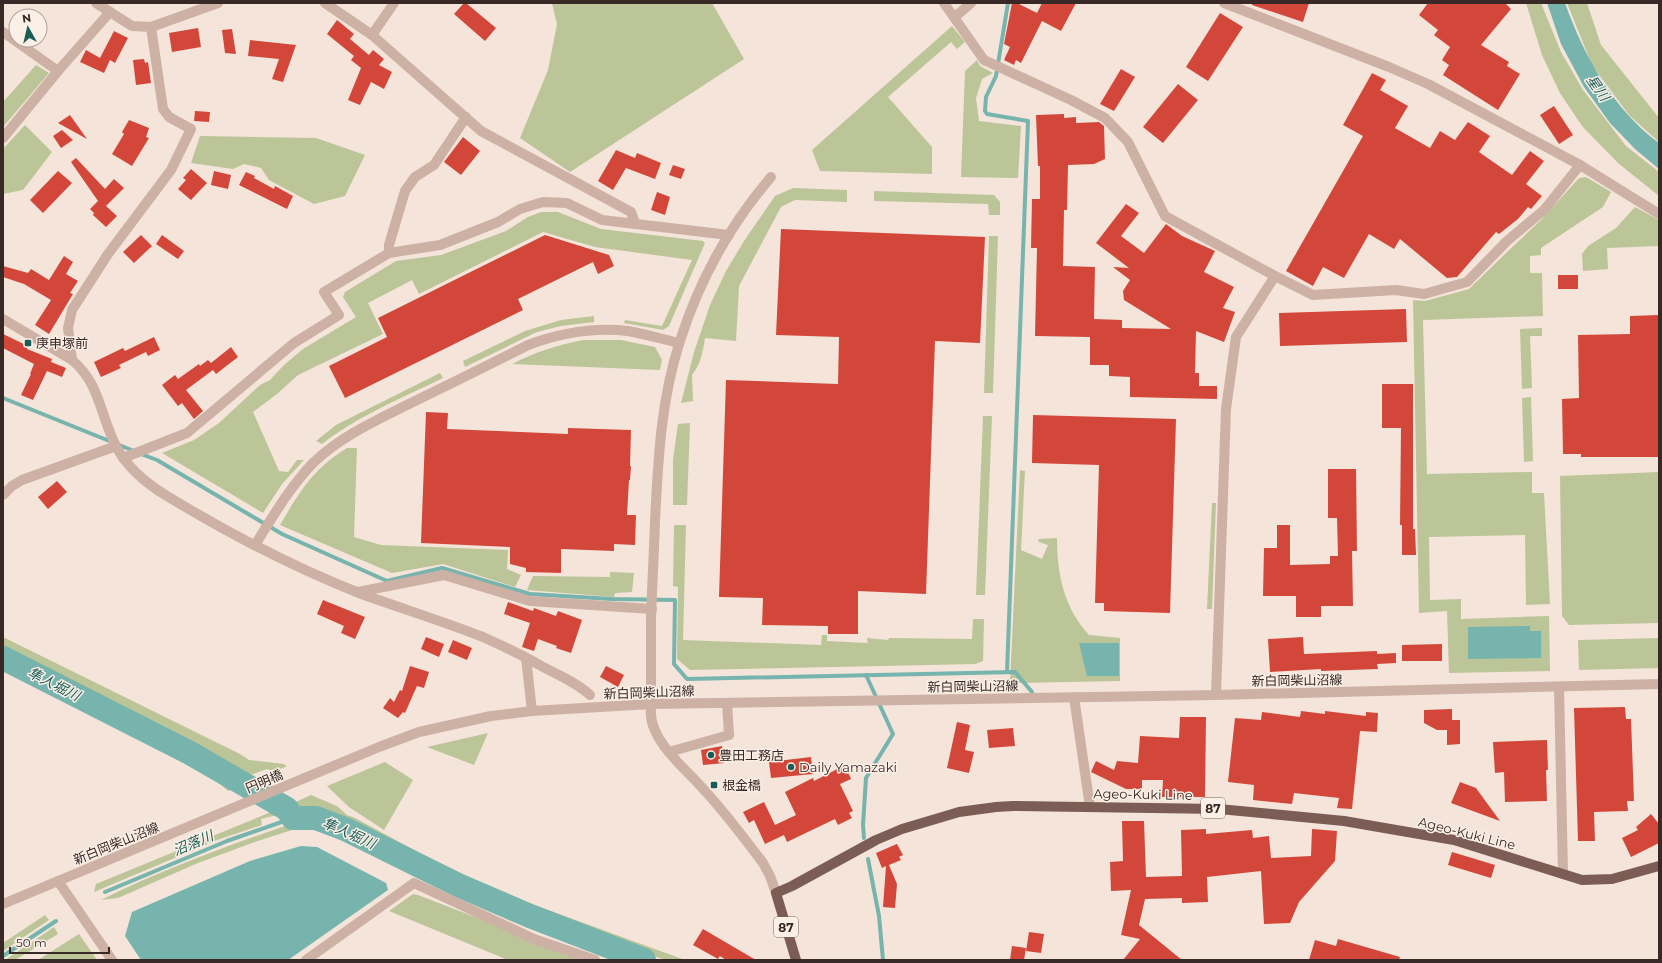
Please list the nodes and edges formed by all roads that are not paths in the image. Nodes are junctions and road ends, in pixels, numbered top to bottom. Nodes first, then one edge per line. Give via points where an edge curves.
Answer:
1 (96, 3) edge
2 (218, 3) edge
3 (325, 3) edge
4 (394, 3) edge
5 (944, 3) edge
6 (971, 3) edge
7 (1224, 3) edge
8 (110, 12) junction
9 (955, 16) junction
10 (151, 28) junction
11 (3, 32) edge
12 (372, 35) junction
13 (58, 71) junction
14 (466, 118) junction
15 (3, 138) edge
16 (1580, 165) junction
17 (771, 177) dead end
18 (1659, 214) edge
19 (634, 223) junction
20 (728, 235) junction
21 (389, 253) junction
22 (1275, 276) junction
23 (3, 320) edge
24 (679, 342) junction
25 (72, 360) junction
26 (116, 446) junction
27 (123, 458) junction
28 (3, 496) edge
29 (255, 545) junction
30 (358, 592) junction
31 (652, 609) junction
32 (526, 658) junction
33 (1659, 684) edge
34 (1559, 687) junction
35 (590, 695) dead end
36 (1216, 695) junction
37 (1074, 697) junction
38 (727, 703) junction
39 (651, 704) junction
40 (532, 711) junction
41 (669, 752) junction
42 (299, 780) joint
43 (240, 806) joint
44 (1090, 807) junction
45 (1659, 866) edge
46 (1563, 874) junction
47 (58, 881) junction
48 (776, 893) junction
49 (3, 904) edge
50 (112, 960) edge
51 (306, 960) edge
52 (596, 960) edge
53 (796, 960) edge

1 - 8 street
2 - 10 street
3 - 12 street
4 - 12 street
5 - 9 street
6 - 9 street
7 - 16 street via 1428,84
8 - 10 street via 132,26
8 - 13 street
9 - 22 street via 984,60 1105,118 1128,142 1165,216
10 - 25 street via 163,109 168,117 191,129 171,170 114,246 74,306 68,328
11 - 13 street
12 - 14 street
13 - 15 street
14 - 19 street via 481,131 631,212
14 - 21 street via 434,165 415,177 405,190 388,245
16 - 18 street
16 - 22 street via 1544,210 1507,241 1467,282 1424,294 1396,290 1313,294
17 - 20 street
19 - 20 street
19 - 21 street via 602,220 567,204 542,202 520,209 498,222 440,245
20 - 24 street via 702,284
21 - 27 street via 324,292 339,315 294,343 187,433
22 - 36 street via 1236,337 1226,409
23 - 25 street
24 - 29 street via 608,330 567,334 528,345 365,426 329,450 299,479 284,498
24 - 31 street via 666,397 661,437
25 - 26 street via 93,384
26 - 27 street
26 - 28 street via 22,480
27 - 29 street via 137,474 166,495
29 - 30 street
30 - 31 street via 444,575 530,601
30 - 32 street via 483,638
31 - 39 street
32 - 35 street
32 - 40 street
33 - 34 street, 新白岡柴山沼線
34 - 36 street, 新白岡柴山沼線
34 - 46 street
36 - 37 street, 新白岡柴山沼線
37 - 38 street, 新白岡柴山沼線
37 - 44 street
38 - 39 street, 新白岡柴山沼線
38 - 41 street via 729,736
39 - 40 street, 新白岡柴山沼線
39 - 41 street via 652,725
40 - 42 street, 新白岡柴山沼線 via 490,716 419,732
41 - 48 street via 707,793 763,863
42 - 43 street, 円明橋
43 - 47 street, 新白岡柴山沼線
44 - 46 main road, Ageo-Kuki Line / 87 via 1219,808 1344,821 1454,840
44 - 48 main road, Ageo-Kuki Line / 87 via 996,807 941,816 876,840
45 - 46 main road, Ageo-Kuki Line / 87 via 1612,879 1582,880
47 - 49 street, 新白岡柴山沼線
47 - 50 street
48 - 53 main road, 87
51 - 52 street via 414,883 534,939

